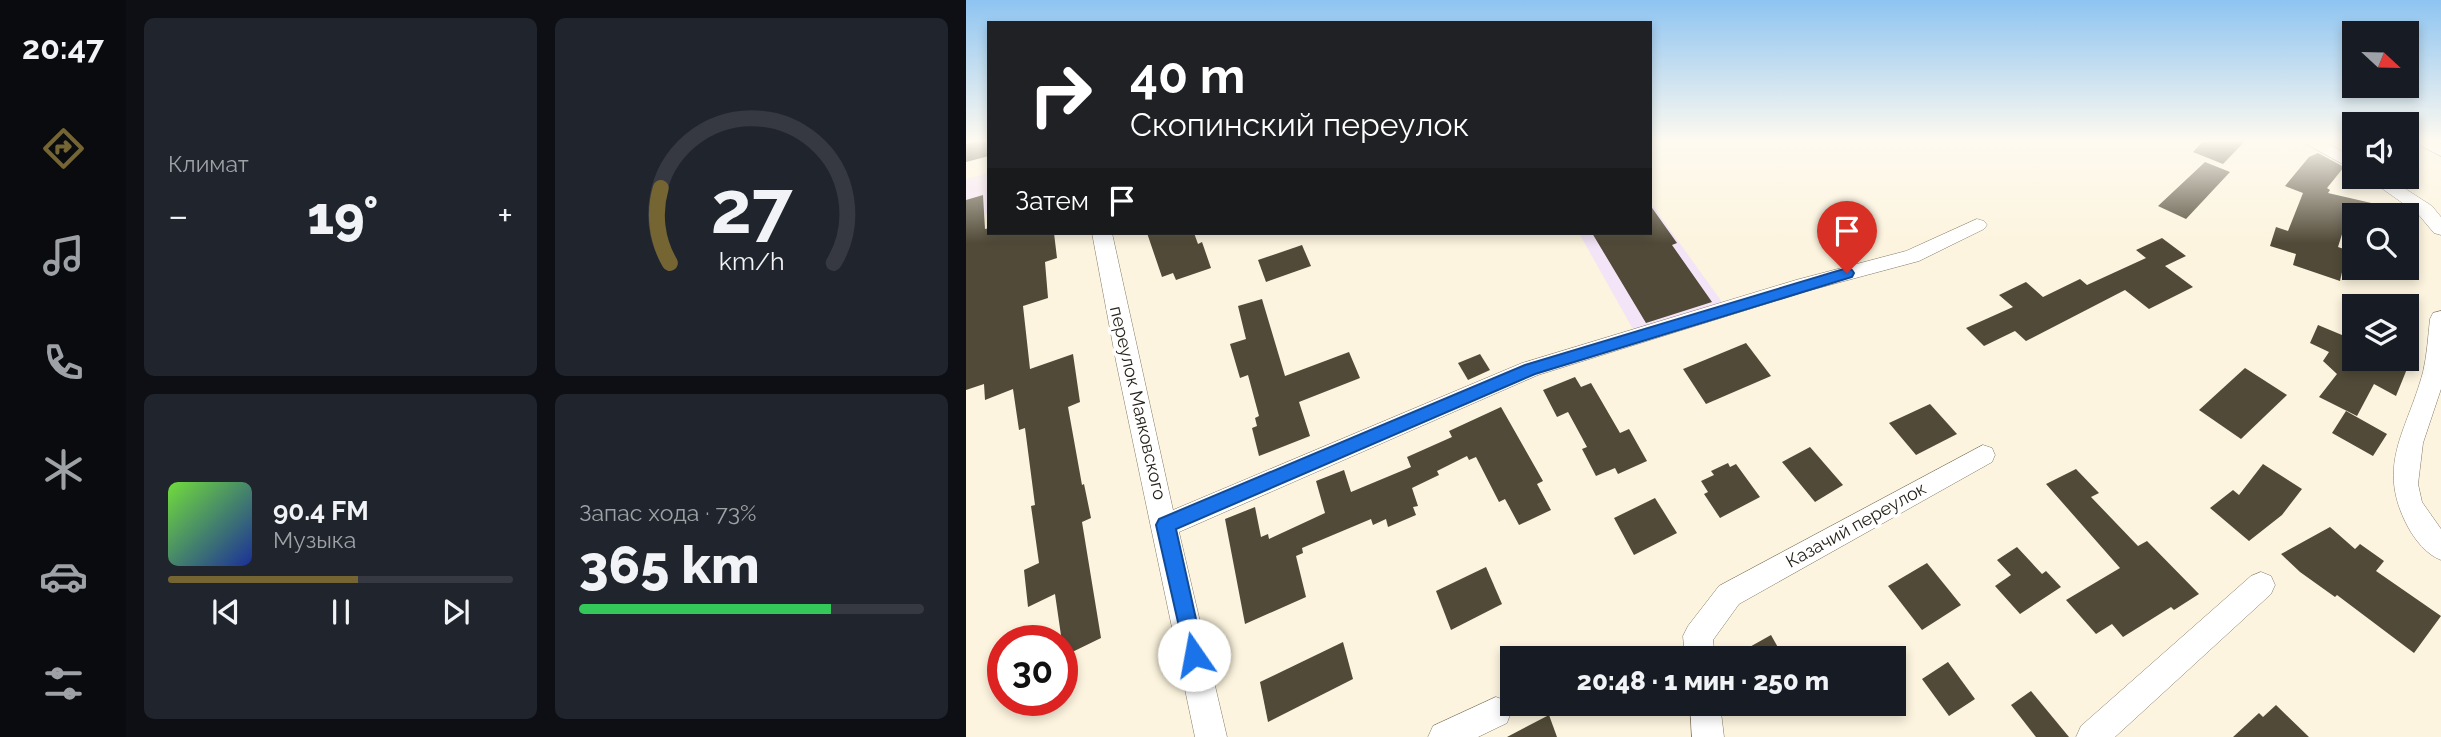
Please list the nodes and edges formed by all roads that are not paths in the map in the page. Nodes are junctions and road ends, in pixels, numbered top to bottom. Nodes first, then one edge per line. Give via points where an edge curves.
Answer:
1 (2393, 189) edge
2 (1977, 225) dead end
3 (2441, 229) edge
4 (1102, 235) edge
5 (2441, 319) edge
6 (1983, 455) dead end
7 (1166, 525) junction
8 (2441, 548) edge
9 (2261, 585) dead end
10 (1699, 646) edge
11 (1496, 712) dead end
12 (1706, 716) edge
13 (1211, 737) edge
14 (1444, 737) edge
15 (1708, 737) edge
16 (2092, 737) edge

1 - 3 street via 2425,211
2 - 7 street via 1912,256 1530,369
4 - 7 street, переулок Маяковского
5 - 8 street via 2434,374 2406,455 2406,498 2424,531
6 - 10 street, Казачий переулок via 1729,595 1698,636
7 - 13 street, переулок Маяковского
9 - 16 street
11 - 14 street
12 - 15 street

